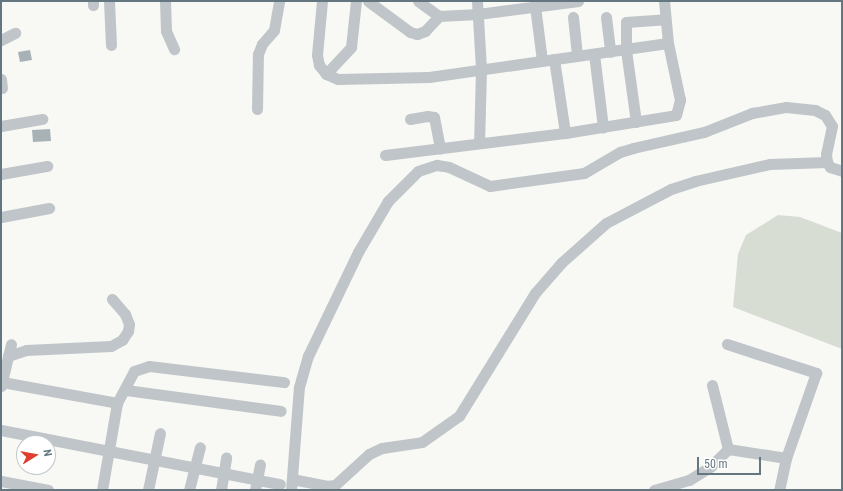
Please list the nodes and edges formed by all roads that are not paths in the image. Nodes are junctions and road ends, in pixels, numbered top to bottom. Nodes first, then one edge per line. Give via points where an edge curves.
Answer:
1 (109, 1) edge
2 (165, 1) edge
3 (279, 1) edge
4 (322, 1) edge
5 (356, 1) edge
6 (368, 1) edge
7 (418, 1) edge
8 (477, 1) edge
9 (578, 1) edge
10 (664, 1) edge
11 (535, 6) junction
12 (478, 14) junction
13 (439, 16) junction
14 (573, 16) dead end
15 (606, 17) dead end
16 (665, 18) junction
17 (15, 33) dead end
18 (1, 40) edge
19 (668, 43) junction
20 (111, 45) dead end
21 (174, 49) dead end
22 (626, 50) junction
23 (610, 52) junction
24 (594, 54) junction
25 (577, 56) junction
26 (554, 59) junction
27 (542, 60) junction
28 (481, 69) junction
29 (326, 74) junction
30 (257, 109) dead end
31 (42, 119) dead end
32 (410, 119) dead end
33 (636, 122) junction
34 (1, 126) edge
35 (603, 127) junction
36 (565, 133) junction
37 (479, 143) junction
38 (440, 148) junction
39 (385, 155) dead end
40 (827, 162) junction
41 (47, 166) dead end
42 (842, 171) edge
43 (1, 174) edge
44 (49, 208) dead end
45 (1, 218) edge
46 (112, 298) dead end
47 (11, 344) dead end
48 (727, 344) dead end
49 (8, 356) junction
50 (284, 382) dead end
51 (2, 384) edge
52 (712, 385) dead end
53 (126, 390) junction
54 (117, 403) junction
55 (281, 411) dead end
56 (1, 430) edge
57 (160, 433) dead end
58 (200, 446) dead end
59 (728, 449) junction
60 (108, 452) junction
61 (226, 457) dead end
62 (786, 458) junction
63 (155, 460) junction
64 (260, 464) dead end
65 (194, 468) junction
66 (223, 473) junction
67 (292, 479) junction
68 (1, 481) edge
69 (280, 484) dead end
70 (256, 485) edge
71 (678, 487) edge
72 (329, 488) edge
73 (48, 490) edge
74 (102, 490) edge
75 (148, 490) edge
76 (189, 490) edge
77 (221, 490) edge
78 (291, 490) edge
79 (654, 490) edge
80 (779, 490) edge

1 - 20 street
2 - 21 street via 166,31
3 - 30 street via 274,30 262,44 258,54
4 - 29 street via 317,55 319,65
5 - 29 street via 351,47
6 - 13 street via 410,32 418,34 425,31
7 - 13 street
8 - 12 street
9 - 11 street
10 - 16 street
11 - 12 street
11 - 27 street
12 - 13 street
12 - 28 street
14 - 25 street
15 - 23 street
16 - 19 street
16 - 22 street via 626,22
17 - 18 street
19 - 22 street
19 - 33 street via 680,100 679,111 671,117
22 - 23 street
22 - 33 street
23 - 24 street
24 - 25 street
24 - 35 street
25 - 26 street
26 - 27 street
26 - 36 street
27 - 28 street
28 - 29 street via 429,77 338,79
28 - 37 street
31 - 34 street
32 - 38 street via 434,117
33 - 35 street
35 - 36 street
36 - 37 street
37 - 38 street
38 - 39 street
40 - 42 street
40 - 67 street via 832,126 825,115 815,110 770,108 704,132 620,152 584,173 490,186 449,167 437,165 418,171 388,202 358,252 308,356 298,387
40 - 72 street via 770,164 695,181 671,189 606,224 561,263 535,294 459,416 422,442 382,448 368,454 344,479
41 - 43 street
44 - 45 street
46 - 49 street via 125,314 128,324 128,331 122,340 110,346 26,350
47 - 49 street
48 - 62 street via 816,373
49 - 51 street
50 - 53 street via 149,366 134,371
51 - 54 street
52 - 59 street
53 - 54 street
53 - 55 street
54 - 60 street
56 - 60 street
57 - 63 street
58 - 65 street
59 - 62 street
59 - 71 street via 711,466
60 - 63 street
60 - 74 street
61 - 66 street
62 - 80 street
63 - 65 street
63 - 75 street
64 - 70 street
65 - 66 street
65 - 76 street
66 - 70 street
66 - 77 street
67 - 72 street
67 - 78 street
68 - 73 street
69 - 70 street
71 - 79 street

